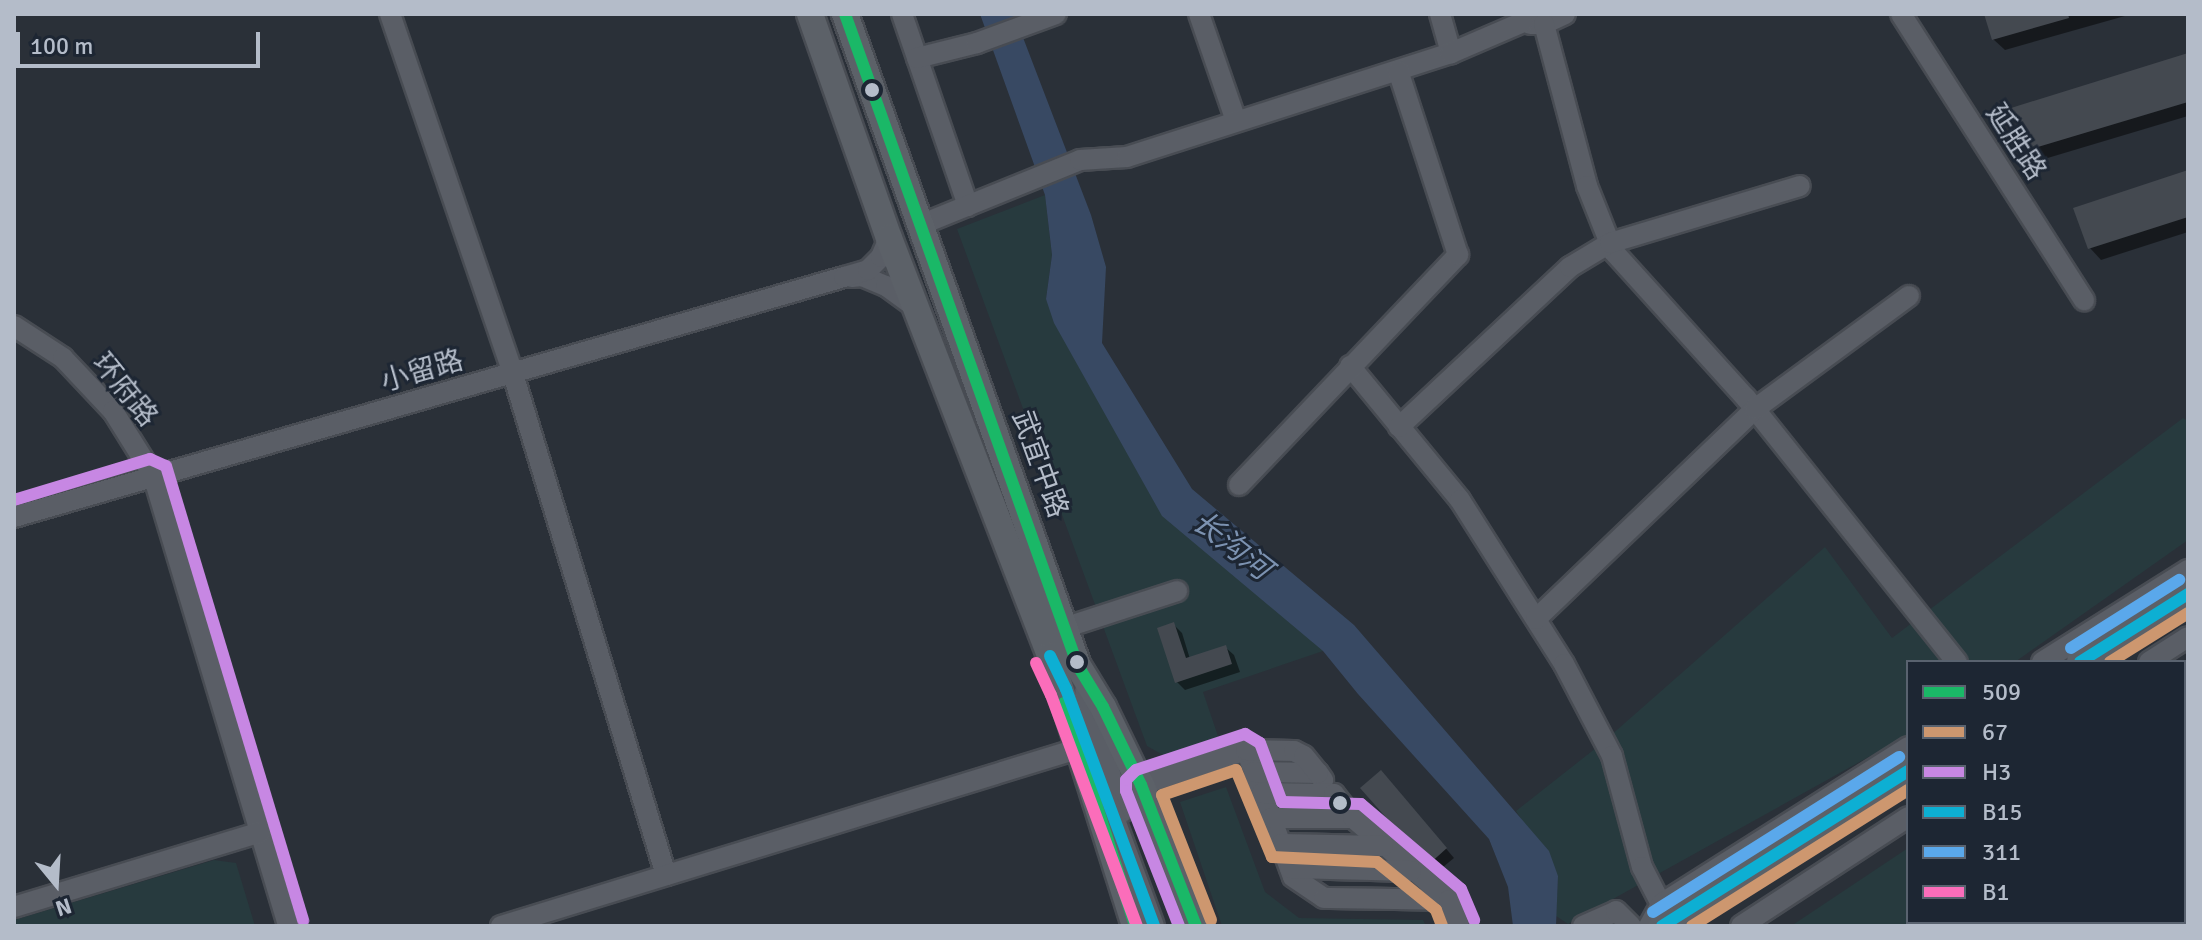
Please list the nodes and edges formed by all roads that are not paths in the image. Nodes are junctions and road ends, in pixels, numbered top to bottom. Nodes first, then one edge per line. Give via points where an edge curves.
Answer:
1 (390, 14) edge
2 (810, 14) edge
3 (845, 14) edge
4 (902, 14) edge
5 (1056, 14) edge
6 (1199, 14) edge
7 (1440, 14) edge
8 (1901, 14) edge
9 (1546, 17) edge
10 (1451, 53) junction
11 (917, 58) junction
12 (1398, 70) junction
13 (1236, 121) junction
14 (1800, 186) dead end
15 (968, 206) junction
16 (920, 225) junction
17 (889, 238) junction
18 (1610, 243) junction
19 (844, 277) junction
20 (1909, 296) dead end
21 (2084, 300) dead end
22 (915, 307) junction
23 (14, 326) edge
24 (1350, 366) junction
25 (513, 374) junction
26 (1755, 409) junction
27 (1399, 427) junction
28 (153, 475) junction
29 (1239, 485) dead end
30 (14, 517) edge
31 (2188, 570) edge
32 (1177, 591) dead end
33 (2188, 594) edge
34 (2188, 614) edge
35 (1536, 619) junction
36 (1064, 628) junction
37 (2188, 637) edge
38 (1050, 656) junction
39 (2052, 659) edge
40 (1955, 660) edge
41 (2083, 660) edge
42 (2115, 660) edge
43 (2152, 660) edge
44 (1078, 666) junction
45 (1906, 748) edge
46 (1077, 749) junction
47 (1246, 750) junction
48 (1254, 772) junction
49 (1906, 772) edge
50 (1318, 773) junction
51 (1141, 785) junction
52 (1906, 792) edge
53 (1262, 793) junction
54 (1334, 794) junction
55 (1271, 818) junction
56 (1353, 818) junction
57 (1906, 818) edge
58 (261, 832) junction
59 (1281, 844) junction
60 (1383, 846) junction
61 (1290, 868) junction
62 (1411, 871) junction
63 (666, 875) junction
64 (1449, 900) junction
65 (14, 907) edge
66 (1661, 915) edge
67 (288, 926) edge
68 (501, 926) edge
69 (1135, 926) edge
70 (1154, 926) edge
71 (1164, 926) edge
72 (1196, 926) edge
73 (1459, 926) edge
74 (1583, 926) edge
75 (1631, 926) edge
76 (1649, 926) edge
77 (1696, 926) edge
78 (1741, 926) edge

1 - 25 street
2 - 17 main road, 武宜中路
3 - 16 main road, 武宜中路
4 - 11 street
5 - 11 street
6 - 13 street
7 - 10 street
8 - 21 street, 延胜路
9 - 10 street
9 - 18 street via 1587,186
10 - 12 street
11 - 15 street
12 - 13 street
12 - 24 street via 1458,255
13 - 15 street via 1127,157 1080,160
14 - 18 street
15 - 16 street
16 - 36 main road, 武宜中路
17 - 19 street, 小留路 via 868,270
17 - 22 main road, 武宜中路
18 - 26 street
18 - 27 street via 1570,267
19 - 22 street, 小留路 via 862,276 886,286
19 - 25 street, 小留路
20 - 26 street
22 - 38 main road, 武宜中路
23 - 28 street, 环府路 via 63,358 113,411
24 - 27 street
24 - 29 street
25 - 28 street, 小留路
25 - 63 street
26 - 35 street
26 - 40 street
27 - 35 street via 1460,500
28 - 30 street, 小留路
28 - 58 street, 环府路
31 - 39 street
32 - 36 street
33 - 41 main road
34 - 42 main road
35 - 66 street via 1612,756 1642,867
36 - 44 main road, 武宜中路
37 - 43 street
38 - 46 main road, 武宜中路
38 - 70 street
44 - 51 main road, 武宜中路
44 - 71 street via 1125,823
45 - 66 street
46 - 63 street
46 - 69 main road, 武宜中路
47 - 48 street
47 - 50 street via 1294,751
47 - 51 street
48 - 50 street
48 - 53 street
49 - 66 main road
50 - 54 street
51 - 72 main road, 武宜中路
52 - 77 main road
53 - 54 street
53 - 55 street
54 - 56 street
55 - 56 street
55 - 59 street
56 - 60 street
57 - 78 street
58 - 65 street
58 - 67 street, 环府路
59 - 60 street
59 - 61 street
60 - 62 street
61 - 62 street
61 - 64 street via 1293,877 1324,898
62 - 64 street
63 - 68 street
64 - 73 street
66 - 76 street
74 - 75 street via 1616,911

